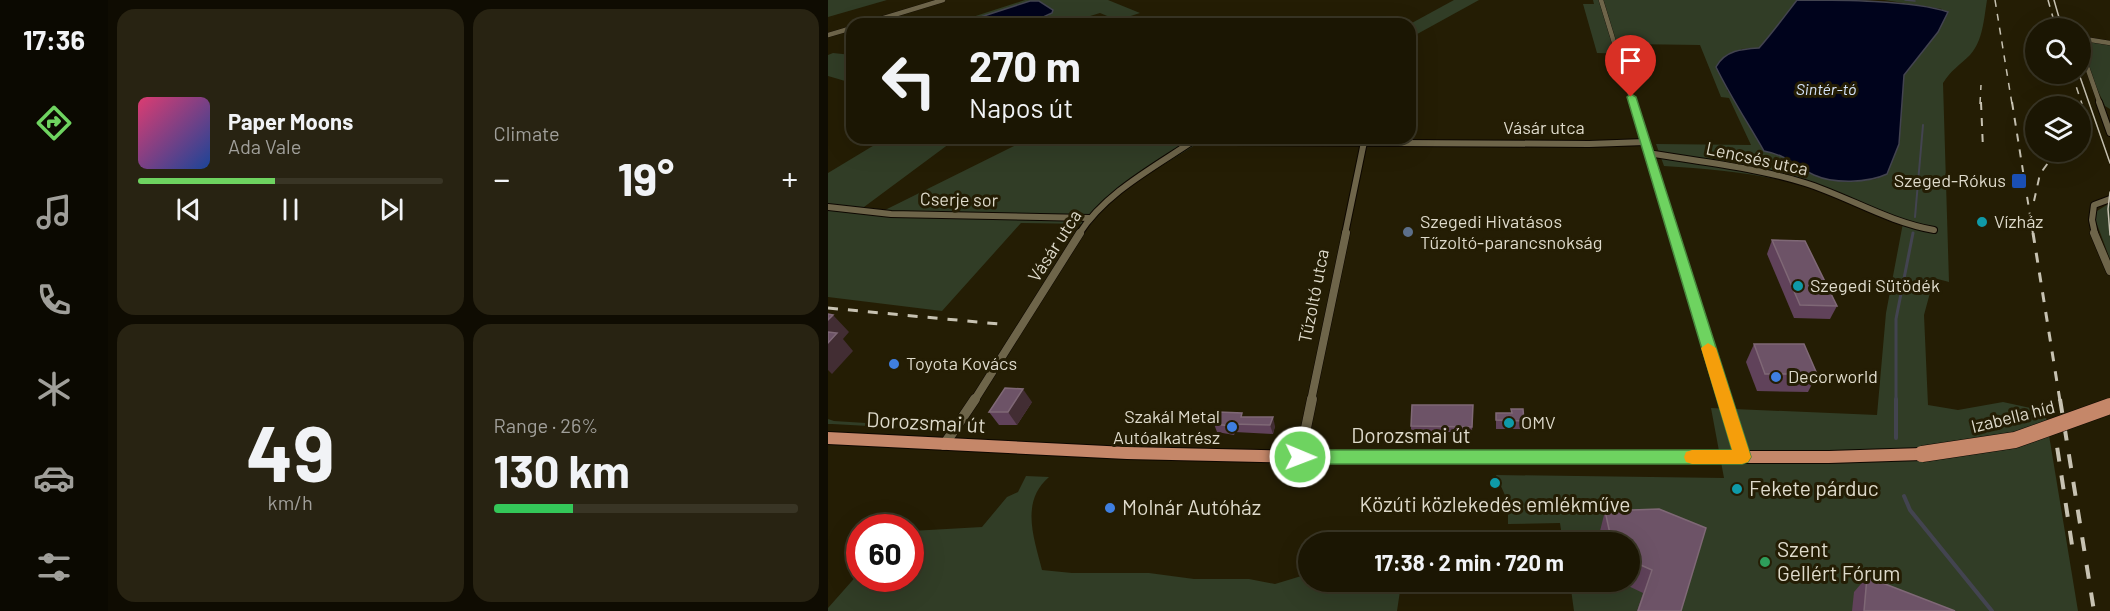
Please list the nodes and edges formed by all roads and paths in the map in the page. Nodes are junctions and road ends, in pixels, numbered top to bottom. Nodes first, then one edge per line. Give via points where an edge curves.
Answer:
1 (943, 0) edge
2 (1601, 0) edge
3 (884, 18) edge
4 (846, 30) edge
5 (828, 35) edge
6 (2091, 42) edge
7 (2110, 43) edge
8 (2091, 77) edge
9 (2110, 133) edge
10 (1416, 142) edge
11 (1645, 142) junction
12 (1188, 144) edge
13 (1364, 144) edge
14 (1648, 153) junction
15 (2110, 198) edge
16 (828, 207) edge
17 (1089, 218) junction
18 (1934, 230) dead end
19 (2110, 271) edge
20 (2110, 406) edge
21 (828, 438) edge
22 (944, 445) junction
23 (1922, 454) joint
24 (1300, 457) junction
25 (1742, 457) junction

1 - 3 street
2 - 11 street
4 - 5 street
6 - 7 street
8 - 9 street
10 - 11 street, Vásár utca
11 - 14 street
12 - 17 street, Vásár utca via 1110,198
13 - 24 street, Tűzoltó utca
14 - 18 street, Lencsés utca via 1784,177
14 - 25 street
15 - 19 street via 2094,205 2090,216
16 - 17 street, Cserje sor via 891,214
17 - 22 street, Vásár utca
20 - 23 main road, Izabella híd, bridge via 2015,440
21 - 22 main road, Dorozsmai út
22 - 24 main road, Dorozsmai út
23 - 25 main road, Dorozsmai út
24 - 25 main road, Dorozsmai út

